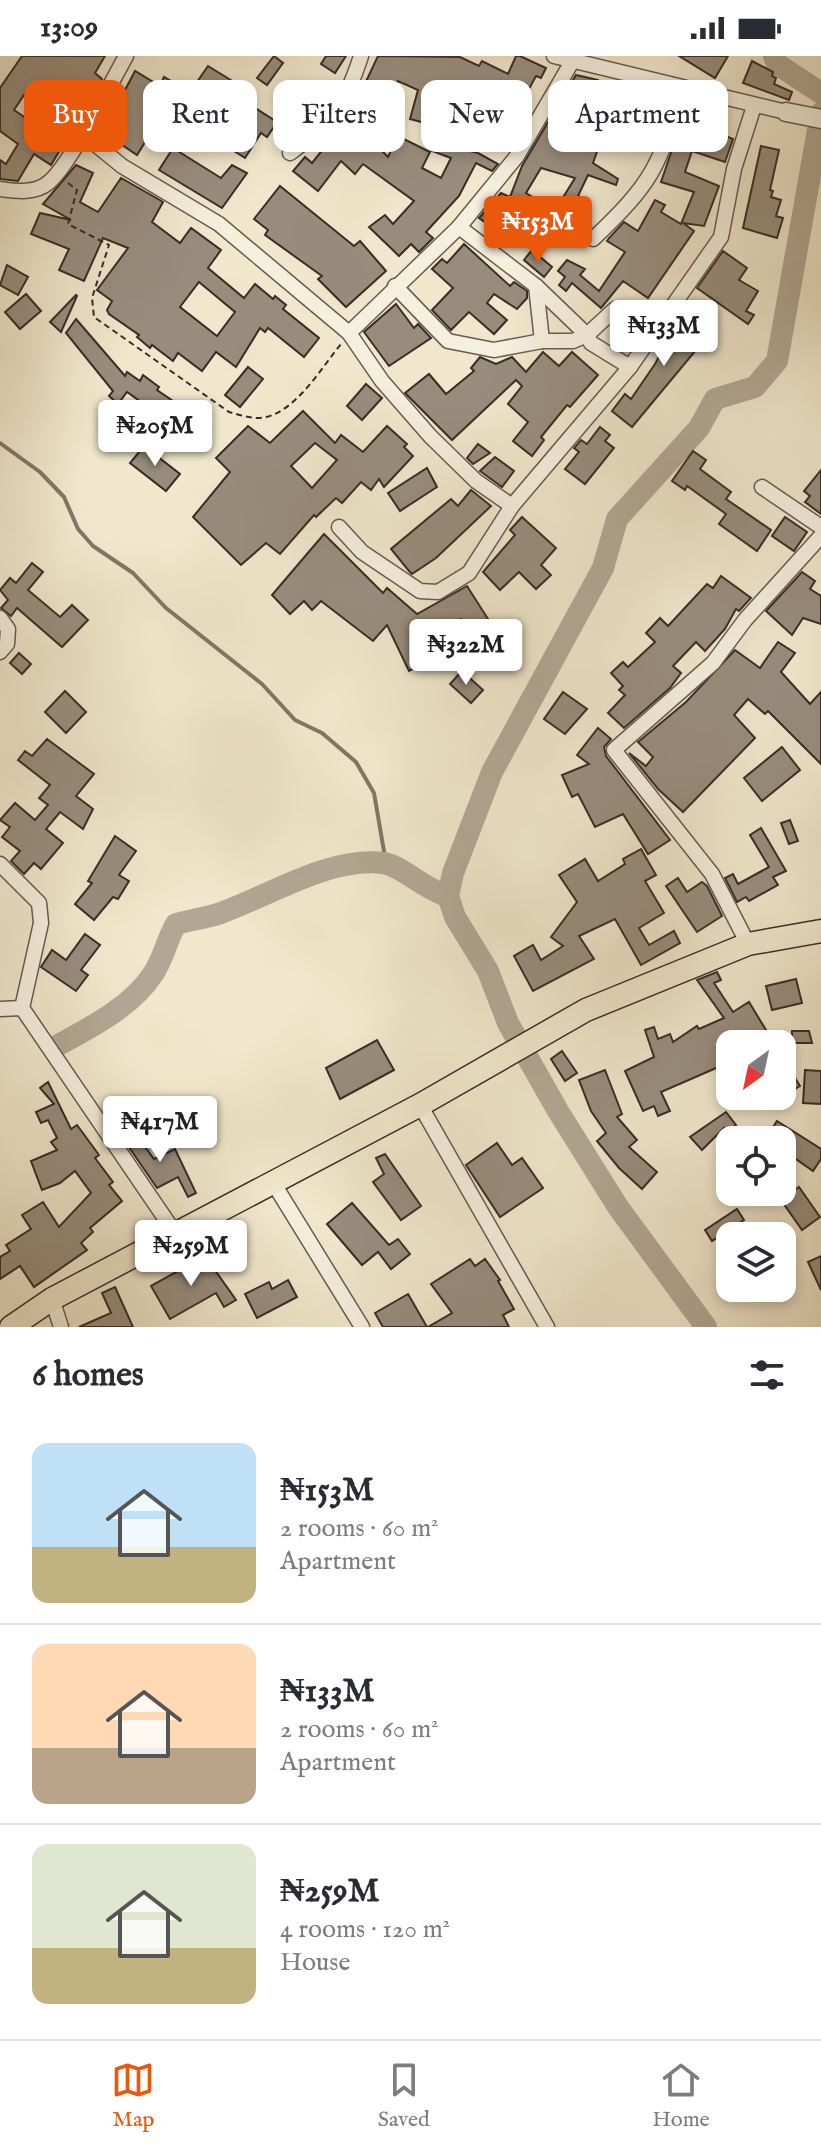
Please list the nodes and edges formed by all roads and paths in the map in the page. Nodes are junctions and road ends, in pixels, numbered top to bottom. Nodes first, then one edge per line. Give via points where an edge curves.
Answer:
1 (126, 56) edge
2 (361, 56) edge
3 (554, 56) edge
4 (573, 60) junction
5 (113, 80) edge
6 (647, 80) edge
7 (728, 100) edge
8 (754, 106) junction
9 (786, 112) joint
10 (821, 119) edge
11 (70, 152) edge
12 (105, 152) edge
13 (661, 152) edge
14 (290, 153) dead end
15 (64, 161) junction
16 (0, 189) edge
17 (459, 227) junction
18 (593, 239) dead end
19 (395, 286) junction
20 (536, 286) junction
21 (349, 333) junction
22 (587, 335) junction
23 (542, 341) junction
24 (649, 341) junction
25 (630, 367) junction
26 (762, 487) dead end
27 (512, 506) junction
28 (339, 527) dead end
29 (821, 527) edge
30 (821, 536) edge
31 (0, 618) edge
32 (0, 652) edge
33 (0, 864) edge
34 (821, 931) edge
35 (748, 944) junction
36 (22, 1008) junction
37 (0, 1009) edge
38 (420, 1105) junction
39 (274, 1184) junction
40 (175, 1233) junction
41 (52, 1299) junction
42 (11, 1327) edge
43 (61, 1327) edge
44 (362, 1327) edge
45 (547, 1327) edge

1 - 5 street
2 - 14 street via 338,111
3 - 4 street
4 - 6 street
4 - 17 street via 517,156
7 - 8 street
8 - 9 street
8 - 24 street via 734,169 721,237
9 - 10 street
11 - 15 street
12 - 21 street via 219,224
13 - 18 street via 637,198
15 - 16 street via 50,182 36,190
15 - 21 path via 59,175 77,190 68,224 109,245 92,298 94,317 229,412 255,419 278,413
17 - 19 street
17 - 20 street
19 - 21 street
19 - 23 street via 448,341 494,350
20 - 22 street
20 - 23 street
21 - 27 street via 430,436 476,481
22 - 23 street via 573,341
22 - 24 street via 615,309
22 - 25 street via 591,343
24 - 25 street
25 - 27 street
26 - 29 street
27 - 28 street via 469,573 429,594 362,552
30 - 35 street via 713,663 614,750 712,874
31 - 32 street via 8,629
33 - 36 street via 39,903 41,923
34 - 35 main road
35 - 38 main road via 586,1010
36 - 37 street
36 - 40 street
38 - 39 main road
38 - 45 street
39 - 40 main road
39 - 44 street
40 - 41 main road
41 - 42 main road
41 - 43 street

